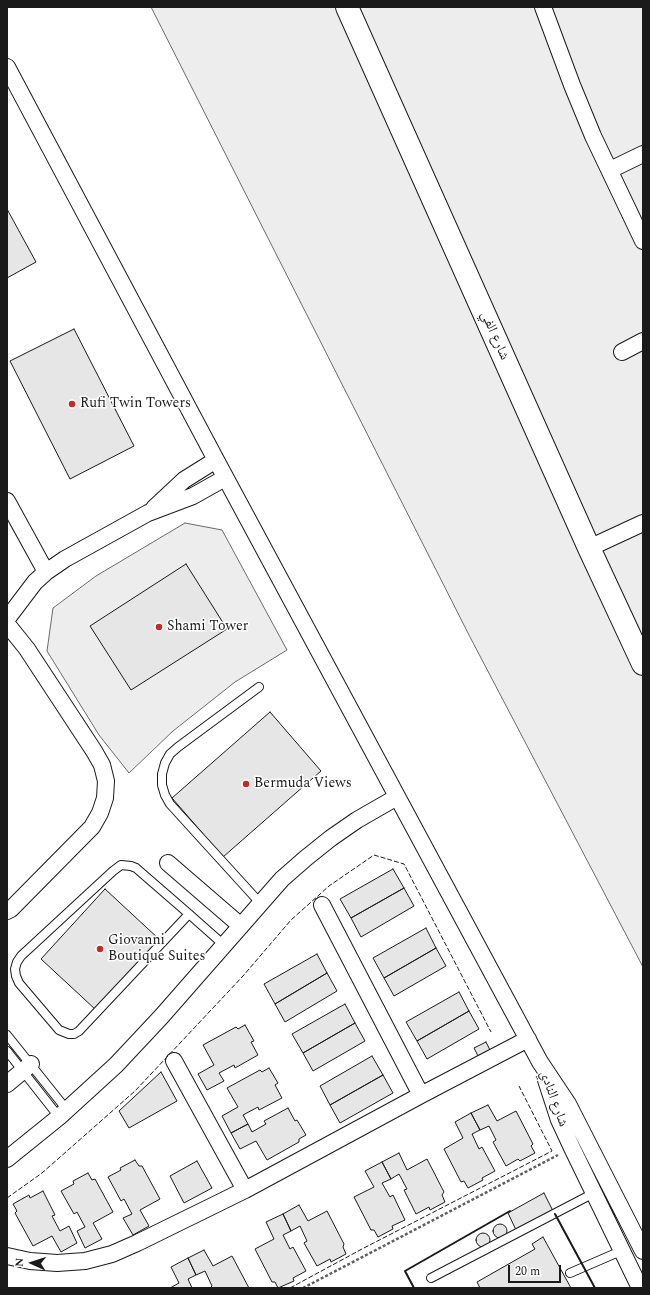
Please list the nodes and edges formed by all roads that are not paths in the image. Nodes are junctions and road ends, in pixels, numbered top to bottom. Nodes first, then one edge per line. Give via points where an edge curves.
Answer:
1 (347, 7) edge
2 (543, 7) edge
3 (7, 67) edge
4 (643, 154) edge
5 (610, 170) junction
6 (643, 241) edge
7 (643, 341) edge
8 (622, 352) dead end
9 (216, 460) junction
10 (225, 478) junction
11 (7, 501) edge
12 (148, 513) junction
13 (643, 523) edge
14 (589, 548) junction
15 (46, 572) junction
16 (7, 619) edge
17 (7, 624) edge
18 (643, 664) edge
19 (259, 687) dead end
20 (397, 796) junction
21 (168, 863) dead end
22 (261, 904) junction
23 (322, 905) dead end
24 (7, 911) edge
25 (189, 914) junction
26 (241, 926) junction
27 (224, 945) junction
28 (7, 1035) edge
29 (528, 1040) junction
30 (7, 1051) edge
31 (174, 1061) dead end
32 (540, 1062) junction
33 (16, 1075) edge
34 (421, 1095) junction
35 (63, 1114) junction
36 (7, 1159) edge
37 (245, 1190) junction
38 (594, 1193) junction
39 (621, 1251) junction
40 (643, 1251) edge
41 (7, 1256) edge
42 (570, 1273) dead end
43 (431, 1278) dead end
44 (640, 1288) edge

1 - 14 street, شارع الفي
2 - 5 street via 572,85
3 - 9 street
4 - 5 street
5 - 6 street
7 - 8 street
9 - 10 street
9 - 12 street via 184,480
10 - 12 street via 193,496
10 - 20 street
11 - 15 street
12 - 15 street
13 - 14 street
14 - 18 street, شارع الفي
15 - 16 street via 35,582
17 - 24 street via 27,648 94,751 102,765 106,781 102,808 92,827
19 - 22 lane via 170,754 163,769 162,785 170,804
20 - 22 street via 331,838 282,879
20 - 29 street
21 - 26 street
22 - 26 street
23 - 34 street
25 - 25 lane via 136,868 121,865 21,956 15,969 16,976 19,983 59,1030 74,1034
25 - 27 lane
26 - 27 street
27 - 35 street via 139,1042
28 - 33 lane
29 - 32 street
29 - 34 street
30 - 33 lane
31 - 37 street
32 - 38 street, شارع النادي via 557,1112
32 - 40 street, شارع النادي via 568,1104
33 - 35 lane
34 - 37 street
35 - 36 street
37 - 41 street via 112,1254 85,1261 57,1263 30,1262
38 - 39 street, شارع النادي
38 - 43 lane
39 - 42 lane
39 - 44 street, شارع النادي

